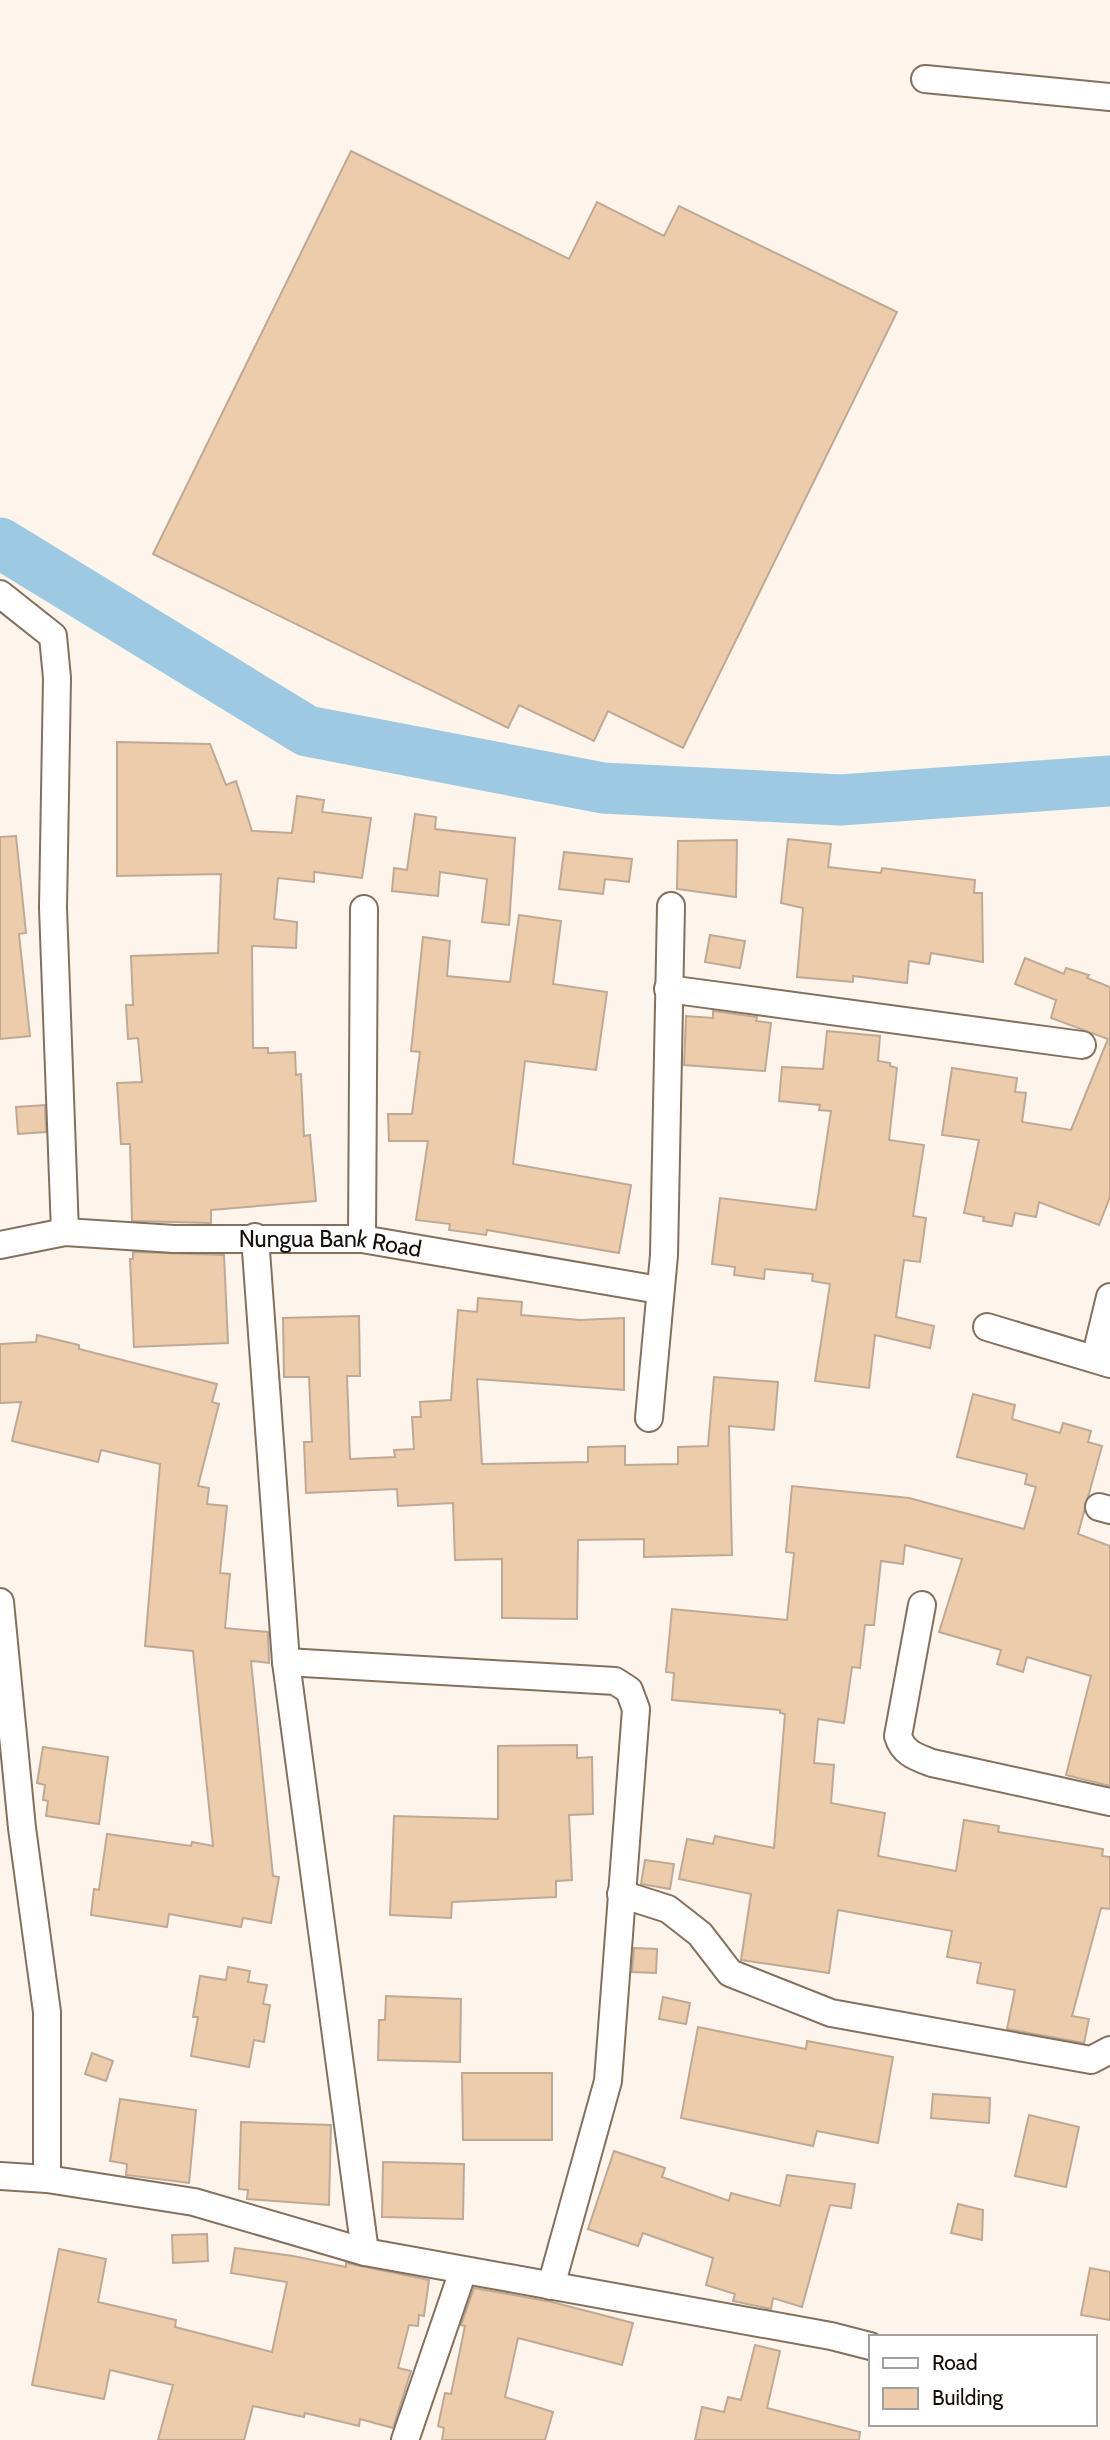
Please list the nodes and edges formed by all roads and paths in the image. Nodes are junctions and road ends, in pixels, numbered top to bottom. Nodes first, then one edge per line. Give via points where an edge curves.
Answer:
1 (925, 79) dead end
2 (1110, 97) edge
3 (0, 594) edge
4 (671, 906) dead end
5 (364, 909) dead end
6 (668, 989) junction
7 (1082, 1045) dead end
8 (65, 1232) junction
9 (255, 1237) junction
10 (362, 1239) junction
11 (0, 1245) edge
12 (659, 1290) junction
13 (1110, 1297) edge
14 (987, 1327) dead end
15 (1102, 1362) edge
16 (649, 1418) dead end
17 (0, 1602) edge
18 (922, 1605) dead end
19 (286, 1662) junction
20 (1110, 1802) edge
21 (621, 1894) junction
22 (1110, 2050) edge
23 (0, 2176) edge
24 (47, 2179) junction
25 (365, 2252) junction
26 (463, 2271) junction
27 (551, 2286) junction
28 (869, 2346) edge
29 (405, 2440) edge

1 - 2 street
3 - 8 street via 53,636 57,678 53,908
4 - 6 street
5 - 10 street
6 - 7 street
6 - 12 street via 664,1255
8 - 9 street, Nungua Bank Road via 174,1239
8 - 11 street, Nungua Bank Road
9 - 10 street, Nungua Bank Road
9 - 19 street
10 - 12 street, Nungua Bank Road
12 - 16 street
13 - 15 street
14 - 15 street
17 - 24 street via 22,1828 47,2012
18 - 20 street via 898,1736 901,1745 911,1755 932,1763
19 - 21 street via 615,1681 629,1690 636,1709
19 - 25 street
21 - 22 street via 668,1909 700,1934 730,1973 831,2013 1091,2060
21 - 27 street via 608,2081
23 - 24 street
24 - 25 street via 194,2202
25 - 26 street
26 - 27 street
26 - 29 street
27 - 28 street

